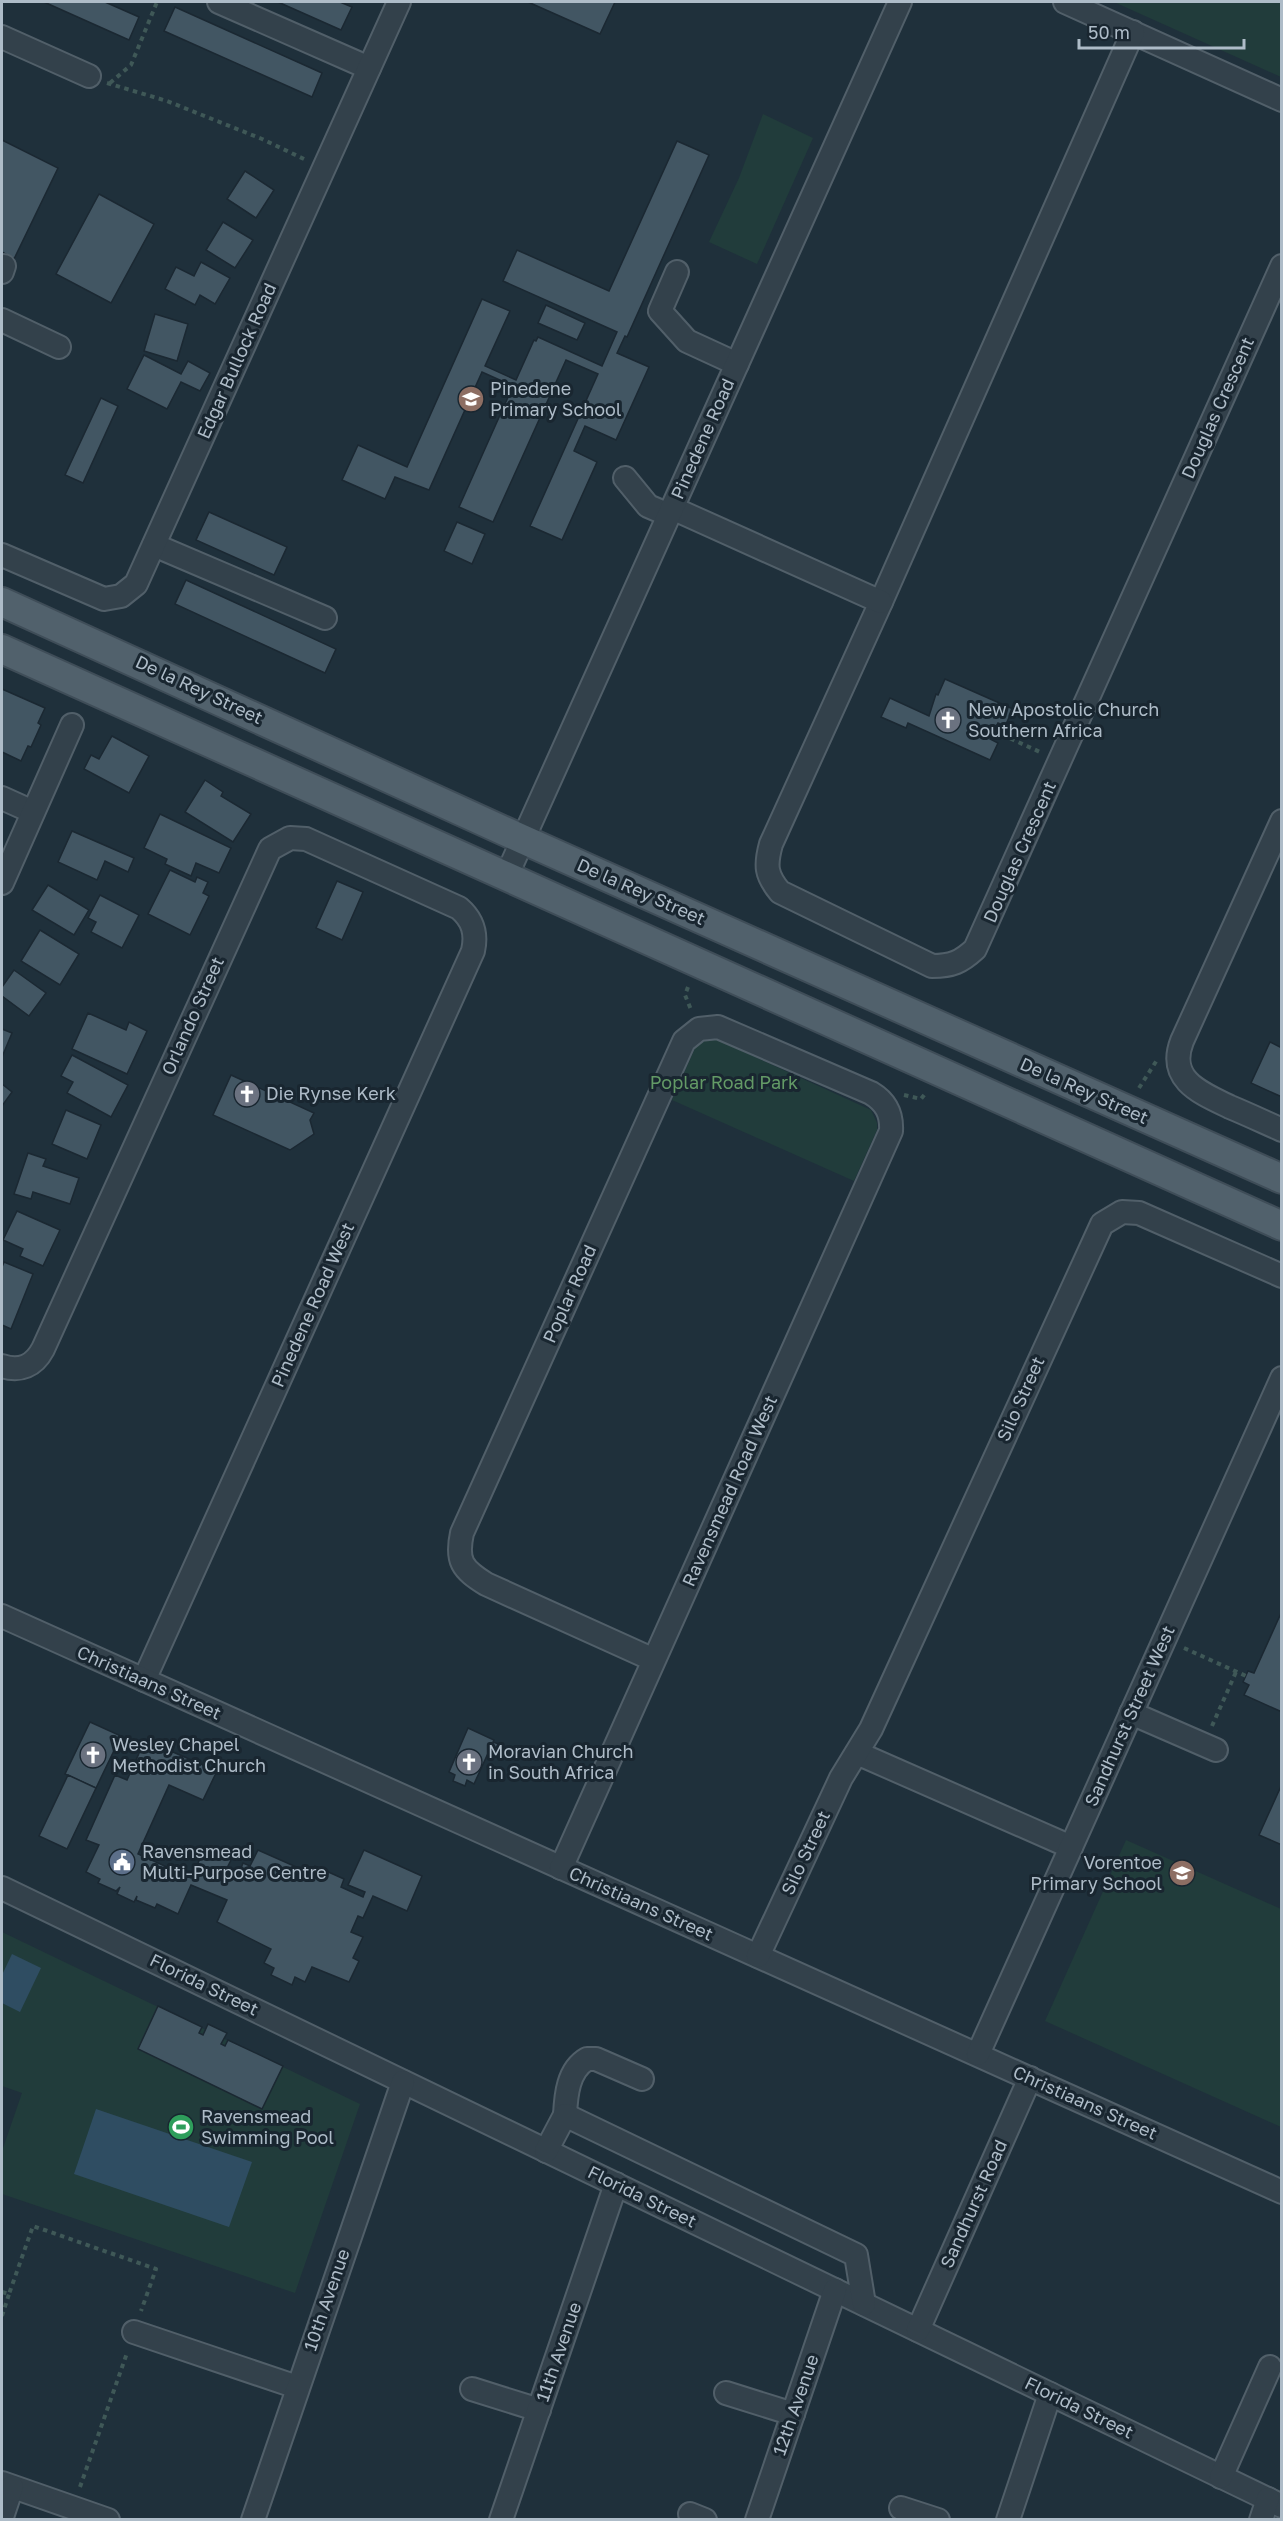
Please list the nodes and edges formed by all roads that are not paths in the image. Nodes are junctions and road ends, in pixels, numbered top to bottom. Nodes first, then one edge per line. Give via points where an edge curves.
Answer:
1 (219, 2) edge
2 (398, 2) edge
3 (900, 2) edge
4 (1065, 2) edge
5 (1133, 32) junction
6 (2, 36) edge
7 (369, 68) junction
8 (99, 80) road end
9 (1281, 99) edge
10 (1281, 266) edge
11 (677, 272) dead end
12 (2, 320) edge
13 (59, 347) dead end
14 (737, 364) junction
15 (625, 478) dead end
16 (670, 512) junction
17 (154, 545) junction
18 (2, 555) edge
19 (2, 602) edge
20 (880, 603) junction
21 (325, 618) dead end
22 (2, 649) edge
23 (72, 725) dead end
24 (2, 798) edge
25 (33, 812) junction
26 (1281, 821) edge
27 (522, 839) junction
28 (506, 877) junction
29 (2, 883) edge
30 (474, 928) joint
31 (896, 1103) joint
32 (1281, 1130) edge
33 (1281, 1179) edge
34 (1281, 1226) edge
35 (1281, 1276) edge
36 (2, 1366) edge
37 (1281, 1378) edge
38 (2, 1616) edge
39 (654, 1660) junction
40 (144, 1680) junction
41 (1131, 1713) junction
42 (1210, 1748) road end
43 (857, 1753) junction
44 (1071, 1847) junction
45 (561, 1868) junction
46 (2, 1888) edge
47 (758, 1956) junction
48 (978, 2054) junction
49 (1030, 2078) junction
50 (642, 2079) dead end
51 (403, 2082) junction
52 (565, 2115) junction
53 (546, 2151) junction
54 (616, 2184) junction
55 (1281, 2192) edge
56 (835, 2290) junction
57 (864, 2304) junction
58 (918, 2330) junction
59 (134, 2332) road end
60 (1270, 2367) dead end
61 (297, 2387) junction
62 (472, 2389) dead end
63 (726, 2393) dead end
64 (1050, 2394) junction
65 (539, 2410) junction
66 (793, 2414) junction
67 (1221, 2477) junction
68 (7, 2485) edge
69 (901, 2508) dead end
70 (1270, 2508) edge
71 (2, 2517) edge
72 (108, 2520) edge
73 (253, 2520) edge
74 (501, 2520) edge
75 (757, 2520) edge
76 (938, 2520) edge
77 (1008, 2520) edge

1 - 7 street
2 - 7 street, Edgar Bullock Road
3 - 14 street, Pinedene Road
4 - 5 street
5 - 9 street
5 - 20 street, Douglas Crescent
6 - 8 street
7 - 17 street, Edgar Bullock Road
10 - 20 street, Douglas Crescent via 983,934 963,961 948,966 932,966 780,892 769,879 766,862 771,844
11 - 14 street via 660,311 687,341
12 - 13 street
14 - 16 street, Pinedene Road
15 - 16 street via 648,506
16 - 20 street
16 - 27 street, Pinedene Road
17 - 18 street, Edgar Bullock Road via 129,592 104,599
17 - 21 street
19 - 27 main road, De la Rey Street
22 - 28 main road
23 - 25 street
24 - 25 street
25 - 29 street
26 - 32 street via 1179,1055 1183,1074 1194,1089
27 - 28 street, Pinedene Road
27 - 33 main road, De la Rey Street
28 - 34 main road
30 - 36 street, Orlando Street via 459,908 306,839 290,838 270,849 43,1349 27,1366
30 - 40 street, Pinedene Road West via 473,951
31 - 39 street, Ravensmead Road West via 889,1140
31 - 39 street, Poplar Road via 718,1027 699,1029 684,1041 462,1533 461,1562 486,1584
35 - 43 street, Silo Street via 1139,1213 1122,1212 1102,1224
37 - 41 street, Sandhurst Street West
38 - 40 street, Christiaans Street
39 - 45 street, Ravensmead Road West
40 - 45 street, Christiaans Street
41 - 42 street
41 - 44 street, Sandhurst Street West
43 - 44 street
43 - 47 street, Silo Street via 841,1778
44 - 48 street, Sandhurst Street West
45 - 47 street, Christiaans Street
46 - 51 street, Florida Street
47 - 48 street, Christiaans Street
48 - 49 street, Christiaans Street
49 - 55 street, Christiaans Street
49 - 58 street, Sandhurst Road
50 - 52 street via 596,2059 587,2059 577,2068 566,2093
51 - 53 street, Florida Street
51 - 61 street, 10th Avenue
52 - 53 street
52 - 57 street via 856,2255
53 - 54 street, Florida Street
54 - 56 street, Florida Street
54 - 65 street, 11th Avenue
56 - 57 street, Florida Street
56 - 66 street, 12th Avenue
57 - 58 street, Florida Street
58 - 64 street, Florida Street
59 - 61 street
60 - 67 street
61 - 73 street, 10th Avenue
62 - 65 street
63 - 66 street
64 - 67 street, Florida Street
64 - 77 street
65 - 74 street, 11th Avenue
66 - 75 street, 12th Avenue
67 - 70 street, Florida Street
68 - 71 street
68 - 72 street
69 - 76 street

